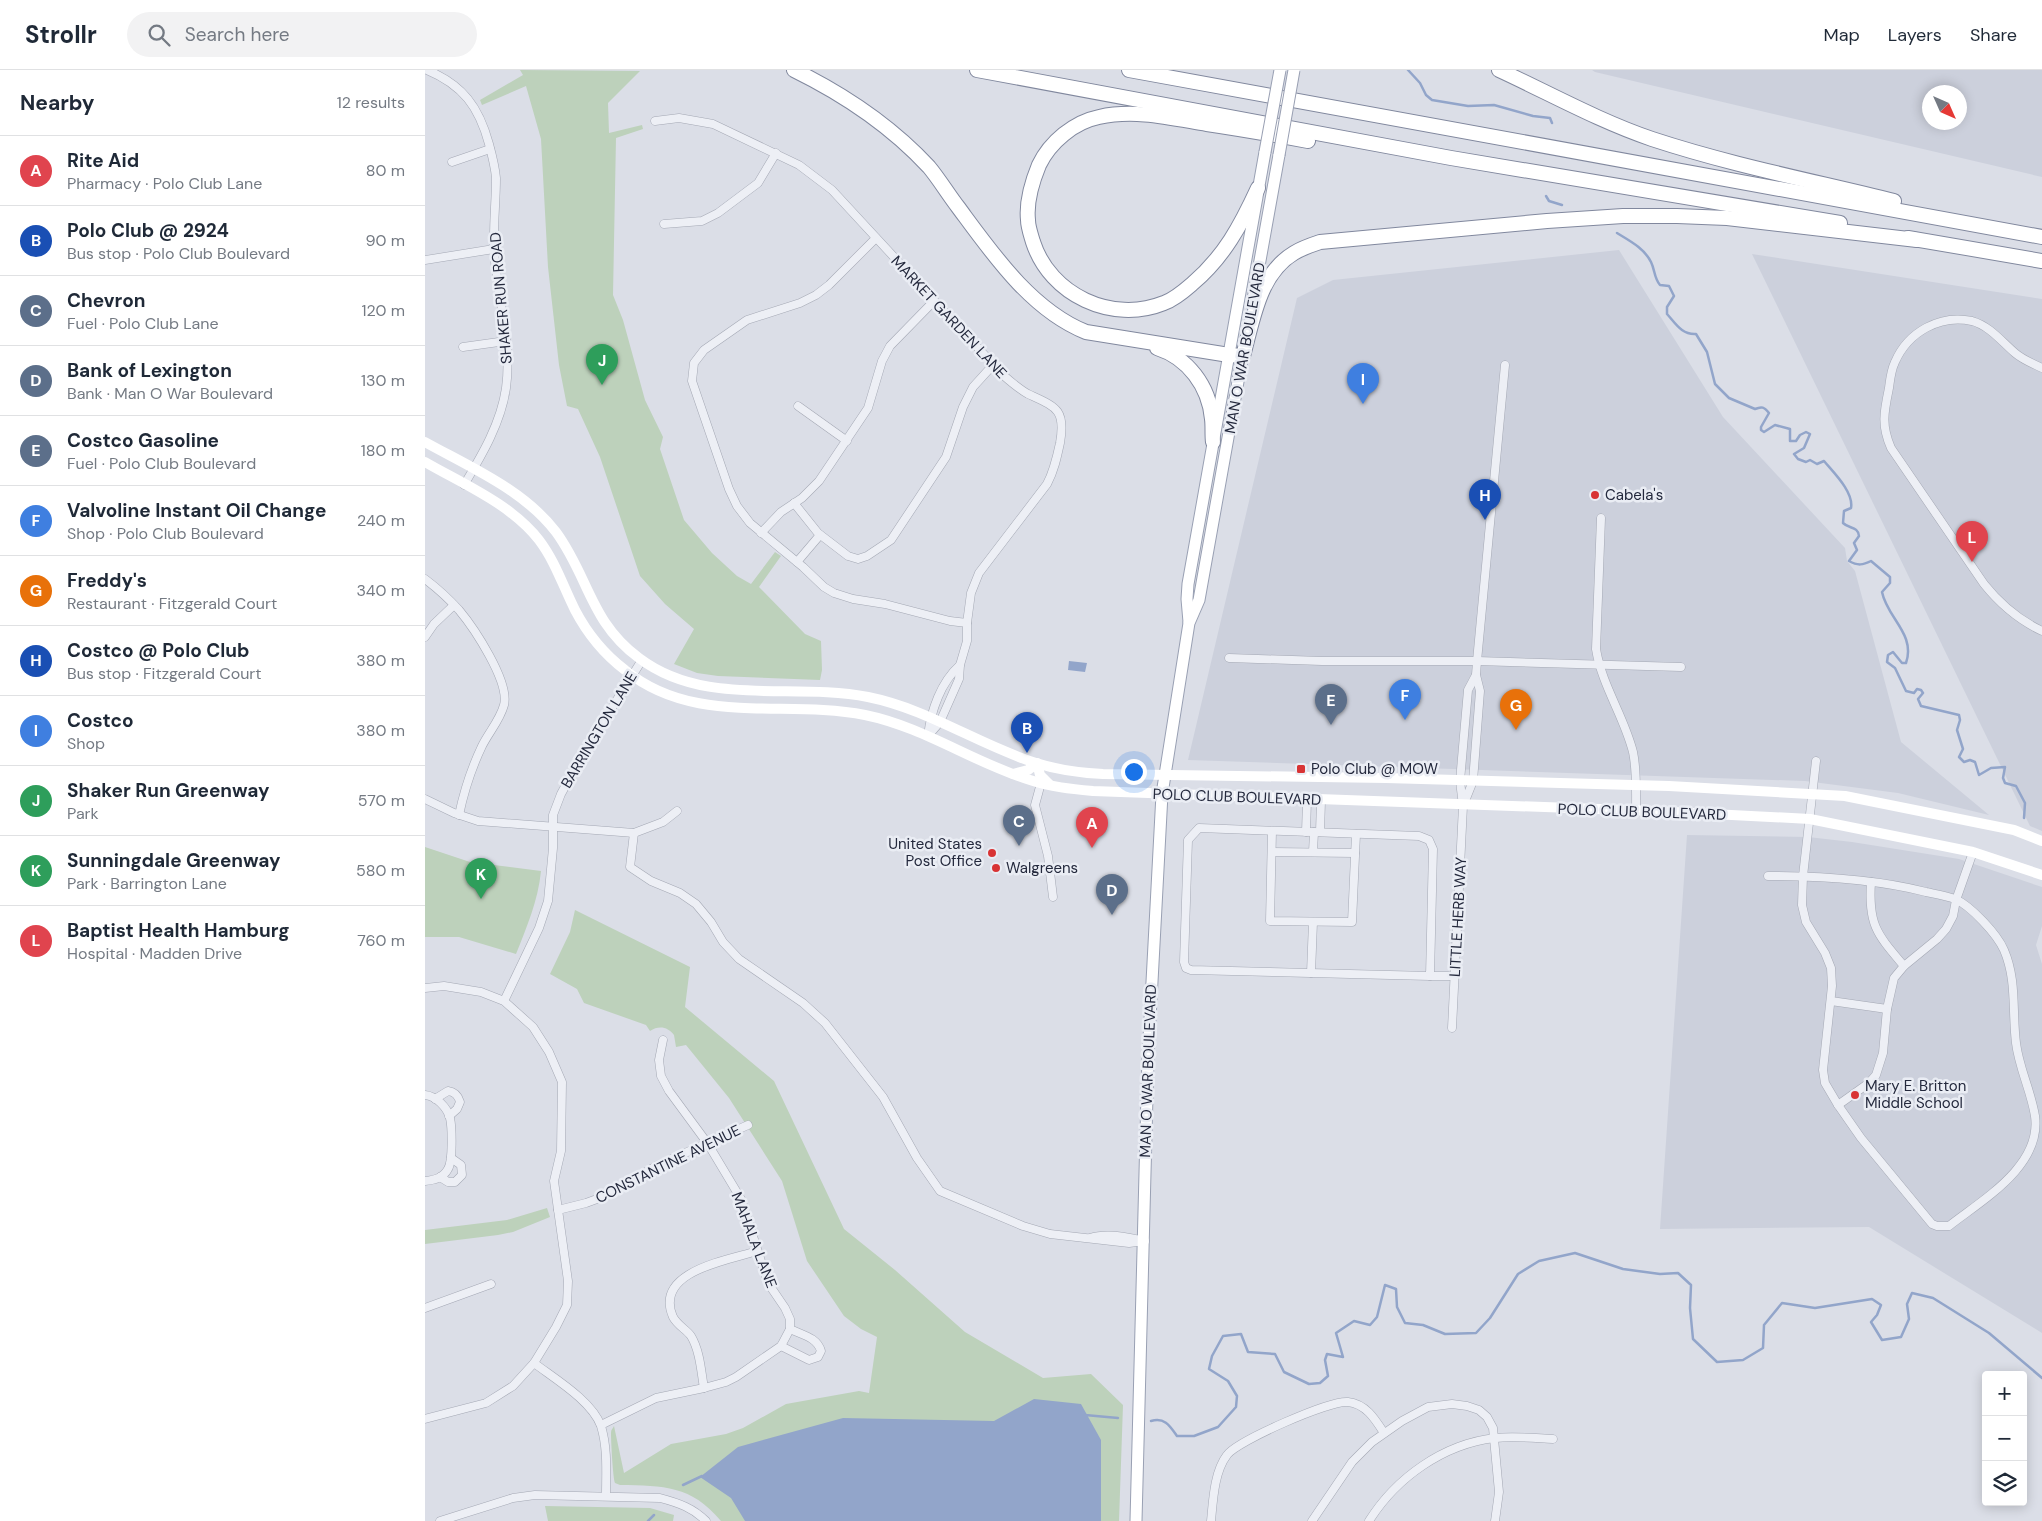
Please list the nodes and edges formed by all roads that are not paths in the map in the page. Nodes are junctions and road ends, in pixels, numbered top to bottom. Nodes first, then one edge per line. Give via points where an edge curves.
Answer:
1 (427, 70) edge
2 (794, 70) edge
3 (977, 70) edge
4 (1129, 70) edge
5 (1280, 70) edge
6 (1294, 70) edge
7 (1499, 70) edge
8 (655, 121) dead end
9 (490, 149) junction
10 (775, 153) junction
11 (1451, 158) junction
12 (452, 162) dead end
13 (1258, 188) junction
14 (664, 224) dead end
15 (2041, 237) edge
16 (876, 238) junction
17 (1917, 240) junction
18 (494, 249) junction
19 (425, 260) edge
20 (2042, 261) edge
21 (934, 301) junction
22 (1120, 337) junction
23 (506, 341) junction
24 (463, 347) dead end
25 (1236, 355) junction
26 (993, 365) junction
27 (1505, 365) dead end
28 (2042, 368) edge
29 (798, 406) dead end
30 (847, 441) junction
31 (425, 442) edge
32 (1213, 442) junction
33 (425, 462) edge
34 (473, 469) junction
35 (464, 485) junction
36 (794, 503) junction
37 (1601, 518) dead end
38 (761, 533) junction
39 (820, 535) junction
40 (797, 562) junction
41 (425, 578) edge
42 (454, 605) junction
43 (967, 623) junction
44 (1189, 623) junction
45 (2042, 631) edge
46 (425, 637) edge
47 (1229, 658) dead end
48 (642, 660) junction
49 (1477, 661) junction
50 (1599, 666) junction
51 (1681, 667) dead end
52 (1476, 675) junction
53 (633, 676) junction
54 (935, 720) junction
55 (929, 736) junction
56 (1817, 761) dead end
57 (1037, 764) junction
58 (1013, 774) junction
59 (1163, 774) junction
60 (1460, 781) junction
61 (1473, 781) junction
62 (1041, 783) junction
63 (1636, 785) junction
64 (1052, 786) junction
65 (1161, 794) junction
66 (1813, 794) junction
67 (425, 799) edge
68 (1307, 800) junction
69 (1321, 801) junction
70 (1463, 806) junction
71 (1636, 811) junction
72 (677, 812) dead end
73 (459, 815) junction
74 (1810, 819) junction
75 (553, 826) junction
76 (1272, 831) junction
77 (1313, 832) junction
78 (634, 833) junction
79 (1356, 834) junction
80 (2042, 841) edge
81 (1272, 852) junction
82 (1313, 852) junction
83 (1973, 852) junction
84 (1355, 853) junction
85 (2042, 875) edge
86 (1768, 876) dead end
87 (1803, 876) junction
88 (1871, 882) junction
89 (1053, 897) dead end
90 (1956, 900) junction
91 (1313, 922) junction
92 (1904, 966) junction
93 (1311, 973) junction
94 (1430, 976) junction
95 (1455, 976) junction
96 (425, 988) edge
97 (504, 1001) junction
98 (1831, 1001) junction
99 (1887, 1009) junction
100 (1452, 1028) dead end
101 (663, 1040) dead end
102 (425, 1095) edge
103 (435, 1099) junction
104 (1838, 1105) junction
105 (449, 1116) junction
106 (748, 1125) dead end
107 (708, 1144) junction
108 (451, 1158) junction
109 (440, 1177) junction
110 (425, 1182) edge
111 (558, 1210) junction
112 (1145, 1241) junction
113 (757, 1252) junction
114 (491, 1284) dead end
115 (425, 1308) edge
116 (790, 1330) junction
117 (781, 1346) junction
118 (534, 1363) junction
119 (705, 1388) junction
120 (425, 1419) edge
121 (601, 1425) junction
122 (1384, 1433) junction
123 (1495, 1438) junction
124 (1553, 1439) dead end
125 (606, 1496) junction
126 (440, 1521) edge
127 (707, 1521) edge
128 (1136, 1521) edge
129 (1211, 1521) edge
130 (1312, 1521) edge
131 (1369, 1521) edge
132 (1495, 1521) edge

1 - 9 street, SHAKER RUN ROAD via 449,82 474,106
2 - 22 highway via 873,118 922,161 1034,299 1056,317 1086,332
3 - 11 highway
4 - 15 highway
5 - 13 main road, MAN O WAR BOULEVARD, bridge
6 - 25 main road, MAN O WAR BOULEVARD, bridge
7 - 15 highway via 1651,138 1733,162
8 - 10 street, MARKET GARDEN LANE via 679,118 704,122
9 - 12 street
9 - 18 street, SHAKER RUN ROAD via 496,176
10 - 14 street via 758,183 719,213 702,221
10 - 16 street, MARKET GARDEN LANE via 824,183
11 - 13 highway via 1342,146 1137,113 1097,117 1060,136 1044,155 1032,181 1027,221 1036,251 1055,279 1067,290 1091,304 1144,309 1184,291 1204,274 1240,227
11 - 17 highway via 1831,221
13 - 25 main road, MAN O WAR BOULEVARD
16 - 21 street, MARKET GARDEN LANE
16 - 38 street via 816,295 739,325 704,350 694,363 692,381 729,489 743,515
17 - 20 highway
17 - 25 highway via 1727,218 1623,216 1320,242 1293,254 1271,274
18 - 19 street
18 - 23 street, SHAKER RUN ROAD
21 - 26 street, MARKET GARDEN LANE
21 - 30 street via 891,346 868,408
22 - 25 highway
22 - 32 highway via 1172,354 1190,369 1207,396
23 - 24 street
23 - 34 street, SHAKER RUN ROAD via 506,390 494,428
25 - 32 main road, MAN O WAR BOULEVARD
25 - 44 main road, MAN O WAR BOULEVARD via 1199,600
26 - 39 street via 973,387 946,456 891,540 858,559 848,556
26 - 43 street, MARKET GARDEN LANE via 1016,386 1054,408 1060,416 1062,429 1050,480 979,573 971,593
27 - 49 street
28 - 45 street via 2017,355 1989,329 1975,322 1956,318 1932,324 1917,332 1894,363 1883,413 1884,433 1891,448 1984,584 2011,612
29 - 30 street
30 - 36 street via 815,487
31 - 34 street, POLO CLUB BOULEVARD
32 - 44 main road, MAN O WAR BOULEVARD via 1188,584
33 - 35 street, POLO CLUB BOULEVARD
34 - 35 street, SHAKER RUN ROAD
34 - 48 street, POLO CLUB BOULEVARD via 519,497 548,522 569,554 603,622
35 - 53 street, POLO CLUB BOULEVARD via 504,508 539,540 592,637
36 - 38 street
36 - 39 street
37 - 50 street via 1596,649
38 - 40 street
39 - 40 street
40 - 43 street via 823,586 839,595
41 - 42 street
42 - 46 street
42 - 73 street via 488,655 505,697 501,714 476,760
43 - 54 street, MARKET GARDEN LANE via 967,641 960,664 949,674
44 - 59 main road, MAN O WAR BOULEVARD
47 - 49 street
48 - 53 street, BARRINGTON LANE
48 - 54 street, POLO CLUB BOULEVARD via 674,678 700,686 869,697
49 - 50 street
49 - 52 street
50 - 51 street
50 - 63 street via 1633,752
52 - 60 street via 1468,690
52 - 61 street via 1480,691
53 - 55 street, POLO CLUB BOULEVARD via 667,694 696,704 838,711 892,722
53 - 75 street, BARRINGTON LANE via 568,779 555,806
54 - 55 street, MARKET GARDEN LANE
54 - 57 street, POLO CLUB BOULEVARD
55 - 58 street, POLO CLUB BOULEVARD
56 - 66 street
57 - 58 street
57 - 59 street, POLO CLUB BOULEVARD via 1093,773
57 - 64 street via 1040,775
58 - 62 street, POLO CLUB BOULEVARD
59 - 60 street, POLO CLUB BOULEVARD
59 - 65 main road, MAN O WAR BOULEVARD
60 - 61 street, POLO CLUB BOULEVARD
60 - 70 street
61 - 63 street, POLO CLUB BOULEVARD
61 - 70 street
62 - 64 street, POLO CLUB BOULEVARD
62 - 89 street via 1035,805 1048,856
63 - 66 street, POLO CLUB BOULEVARD
63 - 71 street
64 - 65 street, POLO CLUB BOULEVARD
65 - 68 street, POLO CLUB BOULEVARD
65 - 112 main road, MAN O WAR BOULEVARD via 1150,986
66 - 74 street
66 - 80 street, POLO CLUB BOULEVARD via 1845,796 2014,830
67 - 73 street
68 - 69 street, POLO CLUB BOULEVARD
68 - 77 street
69 - 70 street, POLO CLUB BOULEVARD
69 - 77 street
70 - 71 street, POLO CLUB BOULEVARD
70 - 95 street, LITTLE HERB WAY
71 - 74 street, POLO CLUB BOULEVARD
72 - 78 street via 663,822
73 - 75 street via 486,822
74 - 83 street, POLO CLUB BOULEVARD
74 - 87 street
75 - 78 street
75 - 97 street, BARRINGTON LANE via 548,901 539,928
76 - 77 street
76 - 81 street
76 - 93 street via 1199,828 1192,834 1188,840 1184,962 1191,970
77 - 79 street
77 - 82 street
78 - 112 street via 630,867 697,904 739,959 825,1022 883,1097 917,1158 940,1191 1050,1234 1129,1244
79 - 84 street
79 - 94 street via 1419,836 1429,840 1433,849
81 - 82 street
81 - 91 street via 1270,921
82 - 84 street
83 - 85 street, POLO CLUB BOULEVARD
83 - 90 street
84 - 91 street via 1352,922
86 - 87 street
87 - 88 street
87 - 98 street via 1802,905 1806,922 1831,968
88 - 90 street via 1891,883
88 - 92 street via 1869,903 1874,924
90 - 92 street via 1946,929
90 - 104 street via 1989,926 2003,949 2012,974 2016,1044 2035,1117 2034,1139 2026,1158 2011,1177 1949,1226 1937,1226 1898,1183
91 - 93 street
92 - 99 street via 1894,978
93 - 94 street
94 - 95 street
95 - 100 street, LITTLE HERB WAY
96 - 97 street via 444,986 481,992
97 - 111 street via 533,1026 562,1082 561,1151 554,1181
98 - 99 street
98 - 104 street via 1823,1070 1825,1084
99 - 104 street via 1880,1066 1869,1083
101 - 107 street, MAHALA LANE via 659,1060 661,1076
102 - 103 street
103 - 105 street
103 - 105 street via 448,1091 459,1096 457,1109
105 - 108 street
106 - 107 street, CONSTANTINE AVENUE
107 - 111 street, CONSTANTINE AVENUE via 658,1165 605,1196
107 - 113 street, MAHALA LANE via 741,1199
108 - 109 street via 449,1168
108 - 109 street via 461,1165 462,1175 455,1182
109 - 110 street
111 - 118 street via 569,1281 567,1305
112 - 128 main road, MAN O WAR BOULEVARD
113 - 116 street, MAHALA LANE via 768,1284 790,1319
113 - 119 street via 698,1269 683,1277 672,1292 673,1316 697,1348
114 - 115 street
116 - 117 street
116 - 117 street via 815,1340 821,1351 818,1357 809,1360
117 - 119 street via 736,1377
118 - 120 street via 513,1386 486,1403
118 - 121 street via 577,1396
119 - 121 street via 656,1398
121 - 125 street via 606,1449
122 - 123 street via 1428,1407 1452,1404 1479,1410 1487,1417
122 - 129 street via 1363,1407 1348,1402 1318,1409 1248,1440 1228,1453 1223,1462
122 - 130 street via 1352,1462
123 - 124 street
123 - 131 street via 1456,1449 1423,1466 1394,1488
123 - 132 street via 1499,1492
125 - 126 street via 535,1495 513,1498
125 - 127 street via 660,1498 679,1503

